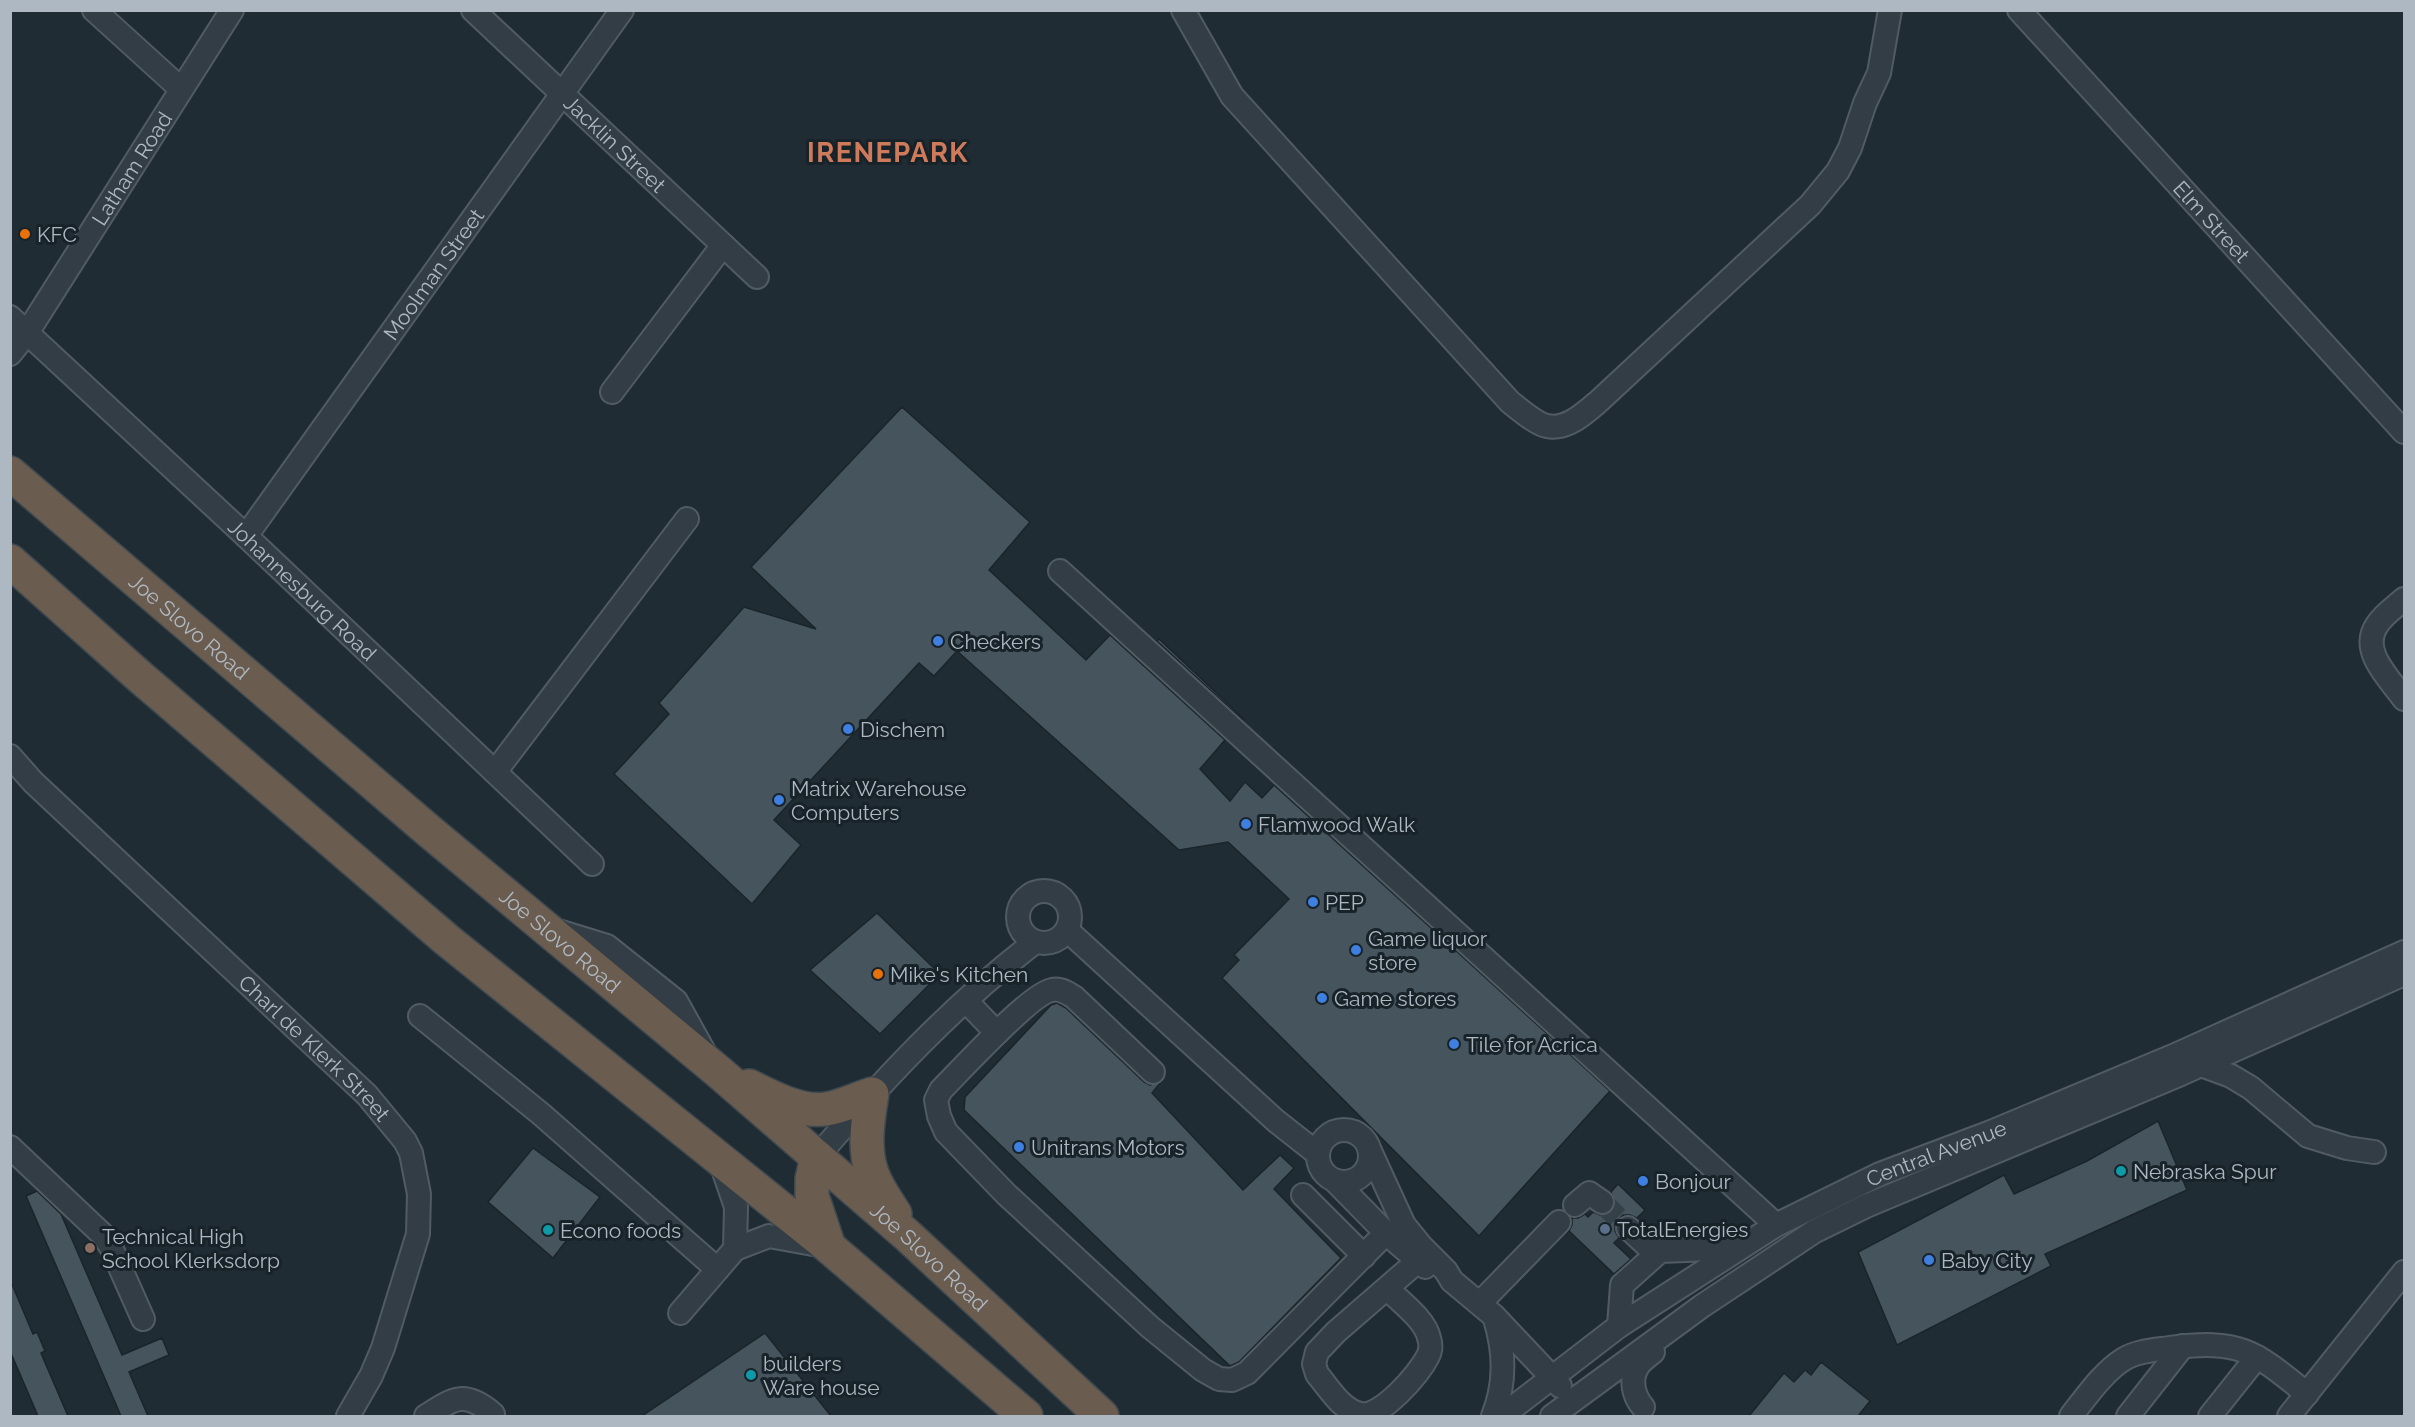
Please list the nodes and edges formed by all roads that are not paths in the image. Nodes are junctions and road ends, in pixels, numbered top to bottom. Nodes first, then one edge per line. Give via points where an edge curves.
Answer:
1 (94, 10) edge
2 (232, 10) edge
3 (473, 10) edge
4 (622, 10) edge
5 (1183, 10) edge
6 (1890, 10) edge
7 (2019, 10) edge
8 (181, 89) junction
9 (564, 93) junction
10 (723, 245) junction
11 (757, 276) dead end
12 (10, 317) edge
13 (27, 333) junction
14 (10, 354) edge
15 (612, 392) dead end
16 (2404, 432) edge
17 (10, 473) edge
18 (687, 519) dead end
19 (246, 536) junction
20 (10, 561) edge
21 (1060, 571) dead end
22 (10, 574) edge
23 (44, 591) junction
24 (2404, 599) edge
25 (2404, 699) edge
26 (10, 756) edge
27 (495, 772) junction
28 (592, 864) dead end
29 (2404, 952) edge
30 (2404, 974) edge
31 (966, 1001) junction
32 (420, 1016) dead end
33 (997, 1033) junction
34 (2249, 1045) junction
35 (2201, 1065) junction
36 (716, 1070) junction
37 (1154, 1072) dead end
38 (2251, 1088) junction
39 (872, 1094) junction
40 (10, 1147) edge
41 (1321, 1147) junction
42 (1370, 1152) junction
43 (2374, 1152) dead end
44 (817, 1157) junction
45 (719, 1159) junction
46 (1335, 1181) junction
47 (1303, 1194) dead end
48 (1602, 1202) dead end
49 (1575, 1205) dead end
50 (1559, 1222) dead end
51 (1776, 1225) junction
52 (1629, 1228) tunnel mouth
53 (1386, 1233) junction
54 (908, 1236) junction
55 (829, 1247) junction
56 (1738, 1248) junction
57 (735, 1249) junction
58 (1655, 1253) junction
59 (1364, 1256) junction
60 (1418, 1261) junction
61 (717, 1269) junction
62 (2404, 1272) edge
63 (1452, 1281) junction
64 (1387, 1288) junction
65 (1702, 1306) junction
66 (1487, 1309) junction
67 (680, 1313) dead end
68 (143, 1319) dead end
69 (1619, 1326) junction
70 (2183, 1346) junction
71 (2257, 1357) junction
72 (1552, 1376) junction
73 (2307, 1394) junction
74 (1573, 1401) junction
75 (1643, 1407) dead end
76 (493, 1414) dead end
77 (348, 1416) edge
78 (426, 1416) edge
79 (1026, 1416) edge
80 (1102, 1416) edge
81 (1493, 1416) edge
82 (1502, 1416) edge
83 (1552, 1416) edge
84 (2071, 1416) edge
85 (2128, 1416) edge
86 (2210, 1416) edge
87 (2289, 1416) edge

1 - 8 street
2 - 8 street, Latham Road
3 - 9 street, Jacklin Street
4 - 9 street, Moolman Street
5 - 6 street via 1232,96 1510,402 1542,425 1556,426 1577,419 1599,401 1810,205 1838,171 1879,73
7 - 16 street, Elm Street
8 - 13 street, Latham Road
9 - 10 street, Jacklin Street
9 - 19 street, Moolman Street
10 - 11 street, Jacklin Street
10 - 15 street
12 - 13 street, Johannesburg Road
13 - 14 street, Latham Road
13 - 19 street, Johannesburg Road
17 - 36 highway, Joe Slovo Road
18 - 27 street
19 - 27 street, Johannesburg Road
20 - 23 highway
21 - 51 street
22 - 23 highway
23 - 45 highway via 447,940
24 - 25 street via 2376,625 2371,648 2379,666
26 - 77 street, Charl de Klerk Street via 367,1095 405,1141 419,1194 418,1234 383,1348
27 - 28 street, Johannesburg Road
29 - 51 street, Central Avenue via 2173,1056 1880,1174
30 - 34 street, Central Avenue
31 - 33 street
31 - 39 street
31 - 41 street via 989,977 1044,937 1100,963 1276,1121
32 - 61 street via 541,1114
33 - 37 street via 1045,992 1060,990 1074,998
33 - 59 street via 941,1090 936,1100 946,1132 1008,1196 1150,1327 1203,1370 1232,1380 1247,1373
34 - 35 street, Central Avenue
34 - 38 street via 2245,1070
35 - 38 street
35 - 65 street, Central Avenue via 1866,1206 1791,1246
36 - 39 highway via 782,1102 817,1110
36 - 44 highway, Joe Slovo Road
38 - 43 street via 2308,1136
39 - 44 street
39 - 54 highway via 866,1130 869,1162 876,1183
40 - 68 street via 104,1235
41 - 42 street via 1337,1131 1353,1131
41 - 46 street via 1322,1170
42 - 46 street via 1370,1161 1361,1176 1353,1181
42 - 63 street via 1404,1225
44 - 54 highway, Joe Slovo Road
44 - 55 highway via 812,1196
45 - 55 highway
45 - 57 street via 736,1206
46 - 53 street
47 - 59 street
48 - 49 street via 1589,1193
50 - 66 street
51 - 56 street, Central Avenue
52 - 58 street
53 - 59 street
53 - 60 street
54 - 80 highway, Joe Slovo Road
55 - 57 street via 769,1236
55 - 79 highway
56 - 58 street
56 - 69 street, Central Avenue
57 - 61 street
58 - 69 street via 1622,1285
60 - 63 street via 1439,1278
60 - 64 street
61 - 67 street
62 - 73 street
63 - 66 street
64 - 64 street via 1428,1333 1428,1356 1398,1394 1377,1412 1358,1414 1347,1409 1317,1374 1315,1357 1336,1332
65 - 74 street, Central Avenue
65 - 75 street via 1638,1366 1634,1392
66 - 72 street
66 - 81 street via 1501,1340 1504,1369
69 - 72 street, Central Avenue
70 - 71 street via 2226,1345
70 - 84 street via 2125,1359
70 - 85 street
71 - 73 street
71 - 86 street
72 - 74 street
72 - 82 street, Central Avenue
73 - 87 street
74 - 83 street, Central Avenue
76 - 78 street via 473,1399 458,1399

